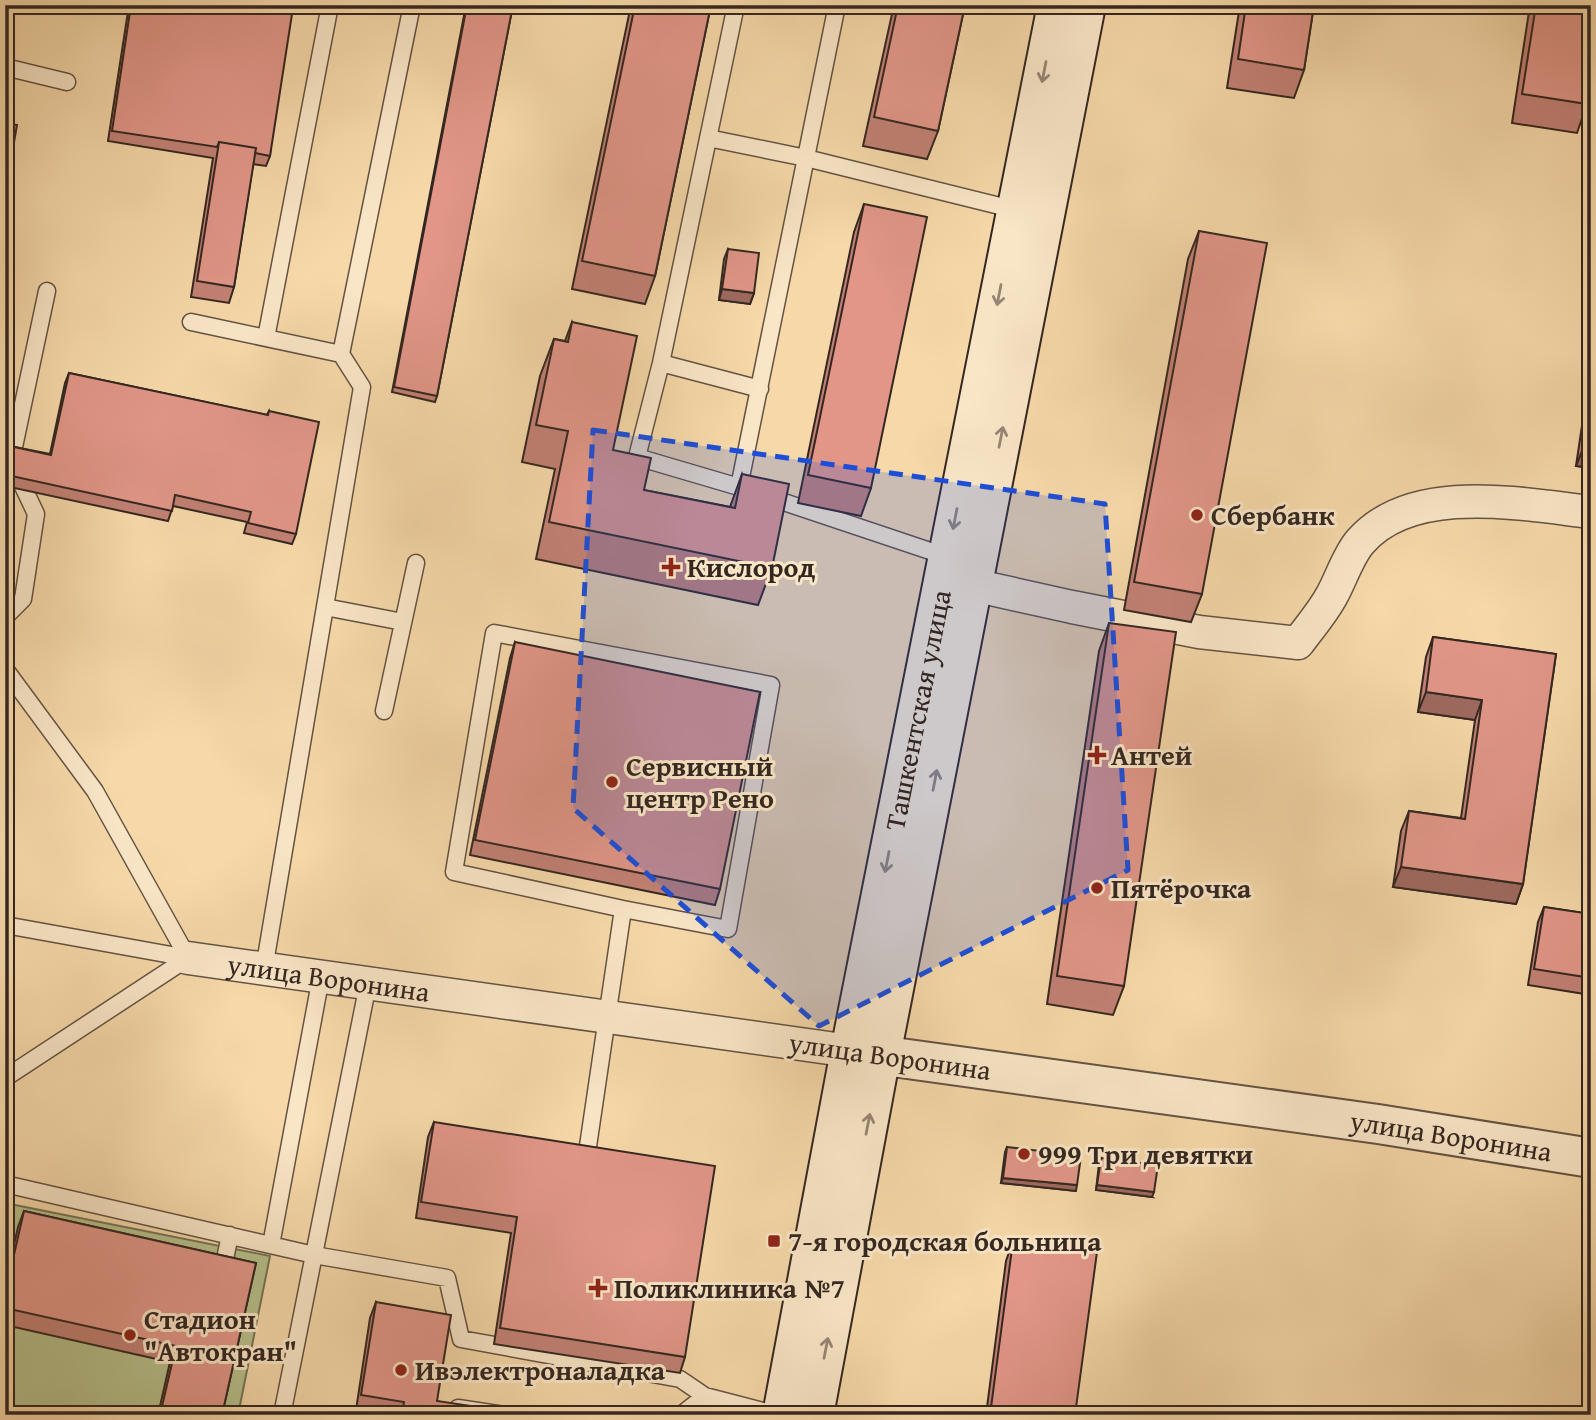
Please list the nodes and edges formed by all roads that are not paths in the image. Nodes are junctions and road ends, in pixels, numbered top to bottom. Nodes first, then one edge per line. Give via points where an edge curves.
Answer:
1 (330, 5) edge
2 (412, 5) edge
3 (736, 5) edge
4 (837, 5) edge
5 (1057, 5) edge
6 (1086, 5) edge
7 (5, 67) edge
8 (67, 82) dead end
9 (708, 138) junction
10 (806, 158) junction
11 (1016, 211) junction
12 (47, 291) dead end
13 (191, 322) dead end
14 (266, 338) junction
15 (341, 354) junction
16 (661, 363) junction
17 (760, 389) junction
18 (739, 487) junction
19 (1591, 512) edge
20 (416, 563) dead end
21 (954, 574) junction
22 (325, 607) junction
23 (5, 617) edge
24 (403, 622) junction
25 (5, 669) edge
26 (384, 711) dead end
27 (623, 909) junction
28 (5, 925) edge
29 (188, 958) junction
30 (264, 969) junction
31 (321, 977) junction
32 (368, 984) junction
33 (608, 1017) junction
34 (866, 1053) junction
35 (5, 1078) edge
36 (587, 1153) edge
37 (1591, 1158) edge
38 (5, 1184) edge
39 (230, 1235) junction
40 (271, 1245) junction
41 (314, 1255) junction
42 (217, 1299) edge
43 (705, 1396) junction
44 (451, 1407) edge
45 (282, 1415) edge
46 (504, 1415) edge
47 (681, 1415) edge
48 (780, 1415) edge
49 (814, 1415) edge

1 - 14 lane
2 - 15 lane
3 - 9 lane
4 - 10 lane
5 -> 11 main road, Ташкентская улица
21 -> 6 main road, Ташкентская улица
7 - 8 lane
9 - 10 lane
9 - 16 lane
10 - 11 lane
10 - 17 lane
11 -> 21 main road, Ташкентская улица
12 - 23 lane via 11,461 36,514 23,599
13 - 14 lane
14 - 15 lane
15 - 22 lane via 362,387
16 - 17 lane
16 - 18 lane via 637,457
17 - 18 lane
18 - 21 lane
19 - 21 street via 1488,500 1427,506 1389,518 1359,543 1330,599 1298,643 1199,632 1072,607
20 - 24 lane
21 - 34 main road, Ташкентская улица
22 - 24 lane
22 - 30 lane
24 - 26 lane
25 - 29 lane via 95,791
27 - 27 lane via 728,929 771,685 494,633 454,872
27 - 33 lane
28 - 29 lane
29 - 30 street, улица Воронина
29 - 35 lane
30 - 31 street, улица Воронина
31 - 32 street, улица Воронина
31 - 40 lane
32 - 33 street, улица Воронина
32 - 41 lane
33 - 34 street, улица Воронина
33 - 36 lane
34 - 37 main road, улица Воронина
34 - 48 main road, Ташкентская улица
49 -> 34 main road, Ташкентская улица
38 - 39 lane
39 - 40 lane
39 - 42 lane
40 - 41 lane
41 - 43 lane via 447,1278 461,1339 680,1378
41 - 45 lane
43 - 47 lane
43 - 48 lane
44 - 46 lane

